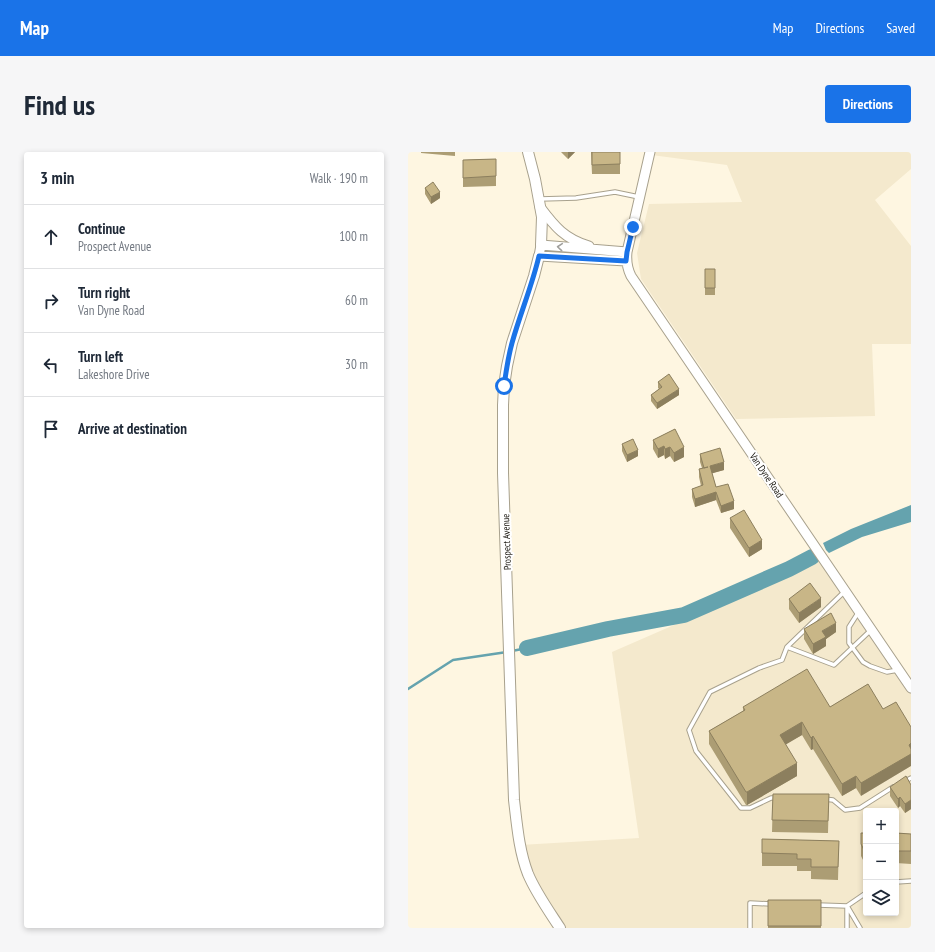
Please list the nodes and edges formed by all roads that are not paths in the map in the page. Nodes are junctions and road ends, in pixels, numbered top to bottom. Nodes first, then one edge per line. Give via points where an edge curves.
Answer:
1 (528, 152) edge
2 (650, 152) edge
3 (640, 197) junction
4 (540, 203) junction
5 (541, 245) junction
6 (610, 251) junction
7 (539, 256) junction
8 (626, 257) junction
9 (845, 591) junction
10 (859, 612) junction
11 (871, 630) junction
12 (787, 647) junction
13 (853, 647) junction
14 (899, 670) junction
15 (911, 688) edge
16 (911, 778) edge
17 (778, 798) edge
18 (820, 798) edge
19 (911, 881) edge
20 (899, 882) edge
21 (863, 895) edge
22 (772, 904) edge
23 (817, 905) edge
24 (847, 906) junction
25 (560, 928) edge
26 (750, 928) edge
27 (847, 928) edge
28 (860, 928) edge

1 - 4 main road, Prospect Avenue
2 - 3 street
3 - 4 lane via 615,192
3 - 8 street
4 - 5 main road, Prospect Avenue
4 - 6 street via 563,234 581,243
6 -> 5 street
5 - 7 street, Prospect Avenue
6 - 8 street
7 - 8 street
7 - 25 main road, Prospect Avenue via 507,366 503,405 503,473 516,825 528,874
8 - 9 street, Van Dyne Road via 627,269 631,276
9 - 10 street, Van Dyne Road
9 - 12 lane
10 - 11 street, Van Dyne Road
10 - 13 lane via 849,627 849,643
11 - 13 lane
11 - 14 street, Van Dyne Road
12 - 13 lane via 834,664
12 - 17 lane via 782,660 759,668 710,692 689,730 696,751 741,808 750,808 771,798
13 - 14 lane via 863,662 870,666 887,672
14 - 15 street, Van Dyne Road
16 - 18 lane via 893,786 860,808 845,810 833,800
19 - 20 lane
21 - 24 lane
22 - 26 lane via 750,903
23 - 24 lane
24 - 27 lane
24 - 28 lane

